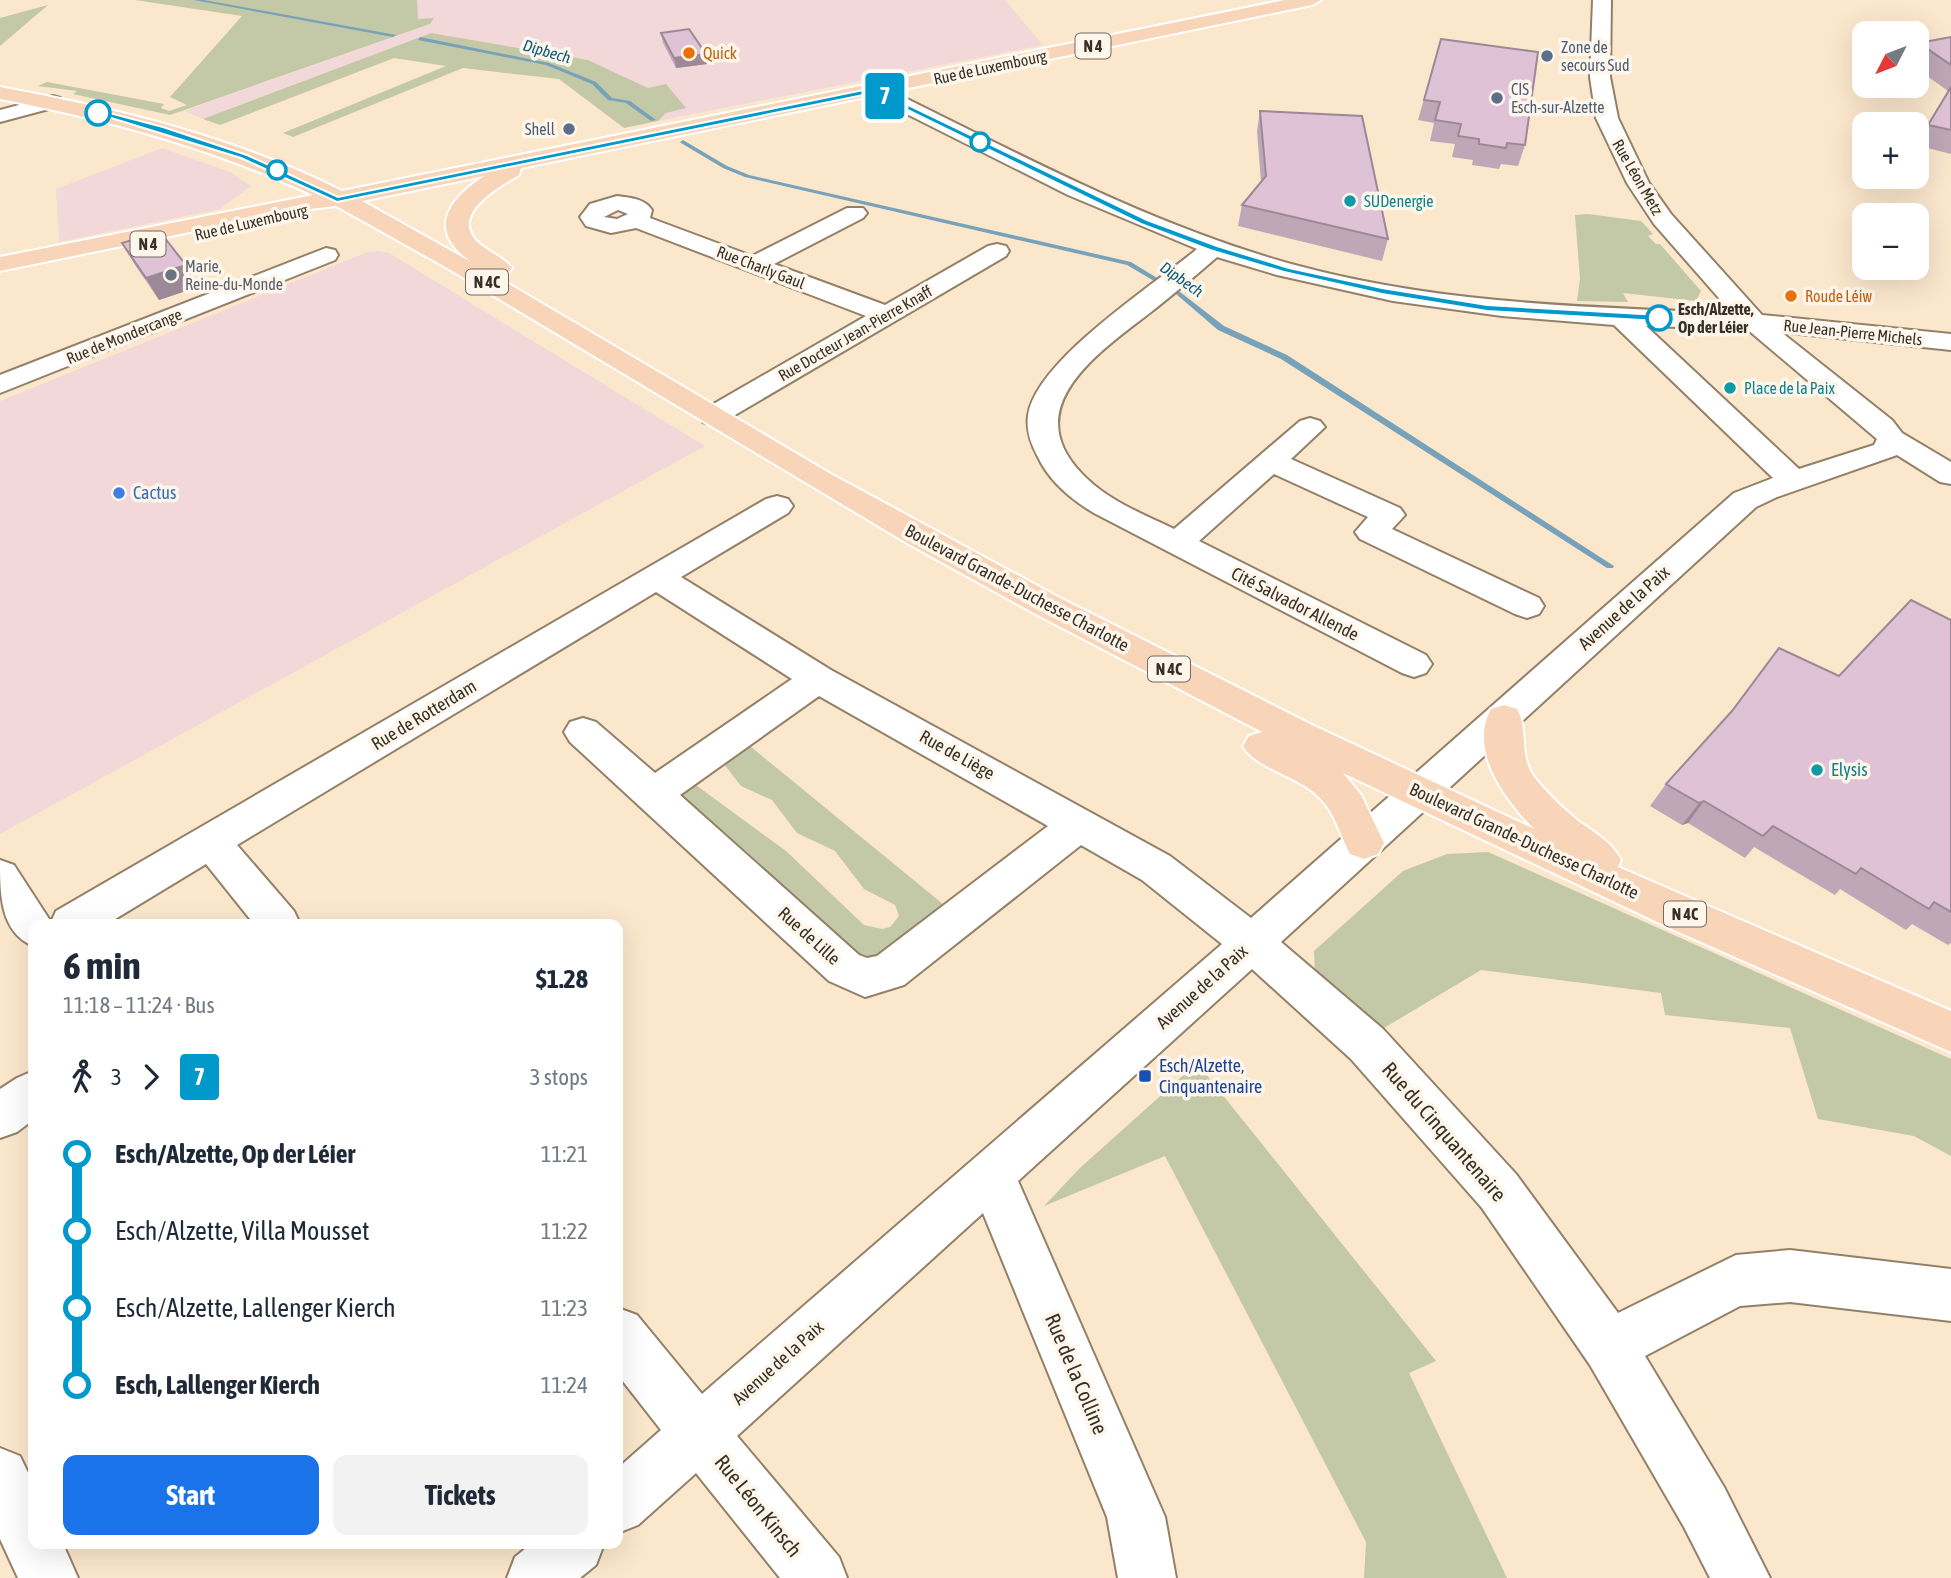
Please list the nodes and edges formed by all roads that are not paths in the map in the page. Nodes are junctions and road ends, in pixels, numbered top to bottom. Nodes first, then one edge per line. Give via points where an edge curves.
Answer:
1 (1312, 0) edge
2 (1602, 0) edge
3 (873, 90) junction
4 (0, 93) edge
5 (53, 102) junction
6 (0, 116) edge
7 (530, 160) junction
8 (279, 171) junction
9 (337, 199) junction
10 (855, 213) dead end
11 (229, 217) junction
12 (635, 220) dead end
13 (1213, 248) junction
14 (997, 251) dead end
15 (326, 256) dead end
16 (0, 264) edge
17 (753, 265) junction
18 (0, 275) edge
19 (887, 315) junction
20 (1620, 317) junction
21 (1754, 322) junction
22 (1951, 342) edge
23 (635, 369) junction
24 (0, 385) edge
25 (713, 416) junction
26 (1310, 427) dead end
27 (1892, 439) junction
28 (1271, 461) junction
29 (1951, 475) edge
30 (1793, 480) junction
31 (777, 506) dead end
32 (922, 538) junction
33 (1176, 544) junction
34 (656, 577) junction
35 (1527, 606) dead end
36 (1414, 664) dead end
37 (818, 679) junction
38 (1504, 719) junction
39 (583, 732) dead end
40 (653, 794) junction
41 (1420, 794) junction
42 (1080, 824) junction
43 (210, 842) junction
44 (1364, 843) junction
45 (0, 877) edge
46 (1650, 898) junction
47 (79, 919) edge
48 (275, 919) edge
49 (28, 920) edge
50 (1252, 943) junction
51 (1951, 1032) edge
52 (28, 1096) edge
53 (0, 1116) edge
54 (991, 1174) junction
55 (1951, 1296) edge
56 (623, 1340) edge
57 (1609, 1346) junction
58 (699, 1433) junction
59 (0, 1476) edge
60 (623, 1501) edge
61 (28, 1534) edge
62 (35, 1549) edge
63 (569, 1549) edge
64 (49, 1578) edge
65 (536, 1578) edge
66 (818, 1578) edge
67 (1147, 1578) edge
68 (1741, 1578) edge

1 - 3 main road, Rue de Luxembourg / N 4
2 - 21 street, Rue Léon Metz via 1601,95 1618,146 1662,219
3 - 7 main road, Rue de Luxembourg / N 4
3 - 13 street, Rue Jean-Pierre Michels via 1144,222
4 - 5 main road, Boulevard Grande-Duchesse Charlotte
5 - 6 street
5 - 8 main road, Boulevard Grande-Duchesse Charlotte via 160,128
7 - 9 main road, Rue de Luxembourg / N 4
7 - 23 main road via 475,192 458,219 460,236 477,255 573,312
8 - 9 main road, Boulevard Grande-Duchesse Charlotte
8 - 11 main road via 265,195
9 - 11 main road, Rue de Luxembourg / N 4
9 - 18 main road, Rue de Luxembourg / N 4 via 296,214
9 - 23 main road, Boulevard Grande-Duchesse Charlotte / N 4C via 396,228
10 - 17 street
11 - 16 main road, Rue de Luxembourg / N 4
12 - 17 street, Rue Charly Gaul
13 - 20 street, Rue Jean-Pierre Michels via 1382,291 1487,308
13 - 33 street, Cité Salvador Allende via 1095,341 1059,377 1046,397 1041,418 1044,441 1058,467 1083,492
14 - 19 street, Rue Docteur Jean-Pierre Knaff
15 - 24 street, Rue de Mondercange
17 - 19 street, Rue Charly Gaul
19 - 25 street, Rue Docteur Jean-Pierre Knaff
20 - 21 street, Rue Jean-Pierre Michels
20 - 30 street
21 - 22 street, Rue Jean-Pierre Michels
21 - 27 street
23 - 25 main road, Boulevard Grande-Duchesse Charlotte / N 4C
25 - 32 main road, Boulevard Grande-Duchesse Charlotte / N 4C
26 - 28 street
27 - 29 street
27 - 30 street via 1885,451
28 - 33 street
28 - 35 street via 1389,514 1371,532
30 - 38 street, Avenue de la Paix via 1745,500
31 - 34 street, Rue de Rotterdam
32 - 41 main road, Boulevard Grande-Duchesse Charlotte / N 4C via 1190,681
32 - 44 main road, N 4C via 1006,611 1332,785
33 - 36 street, Cité Salvador Allende
34 - 37 street, Rue de Liège
34 - 43 street, Rue de Rotterdam
37 - 40 street
37 - 42 street, Rue de Liège
38 - 41 street, Avenue de la Paix
38 - 46 main road via 1506,759 1529,799
39 - 40 street, Rue de Lille
40 - 42 street, Rue de Lille via 844,968 865,978 889,972
41 - 44 street, Avenue de la Paix
41 - 46 main road, Boulevard Grande-Duchesse Charlotte / N 4C
42 - 50 street, Rue de Liège via 1156,868
43 - 47 street, Rue de Rotterdam
43 - 48 street
44 - 50 street, Avenue de la Paix
45 - 49 street
46 - 51 main road, Boulevard Grande-Duchesse Charlotte / N 4C
50 - 54 street, Avenue de la Paix
50 - 57 street, Rue du Cinquantenaire via 1367,1044 1499,1191
52 - 53 street
54 - 58 street, Avenue de la Paix
54 - 67 street, Rue de la Colline via 1136,1517
55 - 57 street via 1790,1276 1737,1281
56 - 58 street, Rue Léon Kinsch
57 - 68 street, Rue du Cinquantenaire
58 - 60 street, Avenue de la Paix
58 - 66 street, Rue Léon Kinsch
59 - 61 street
62 - 64 street
63 - 65 street

